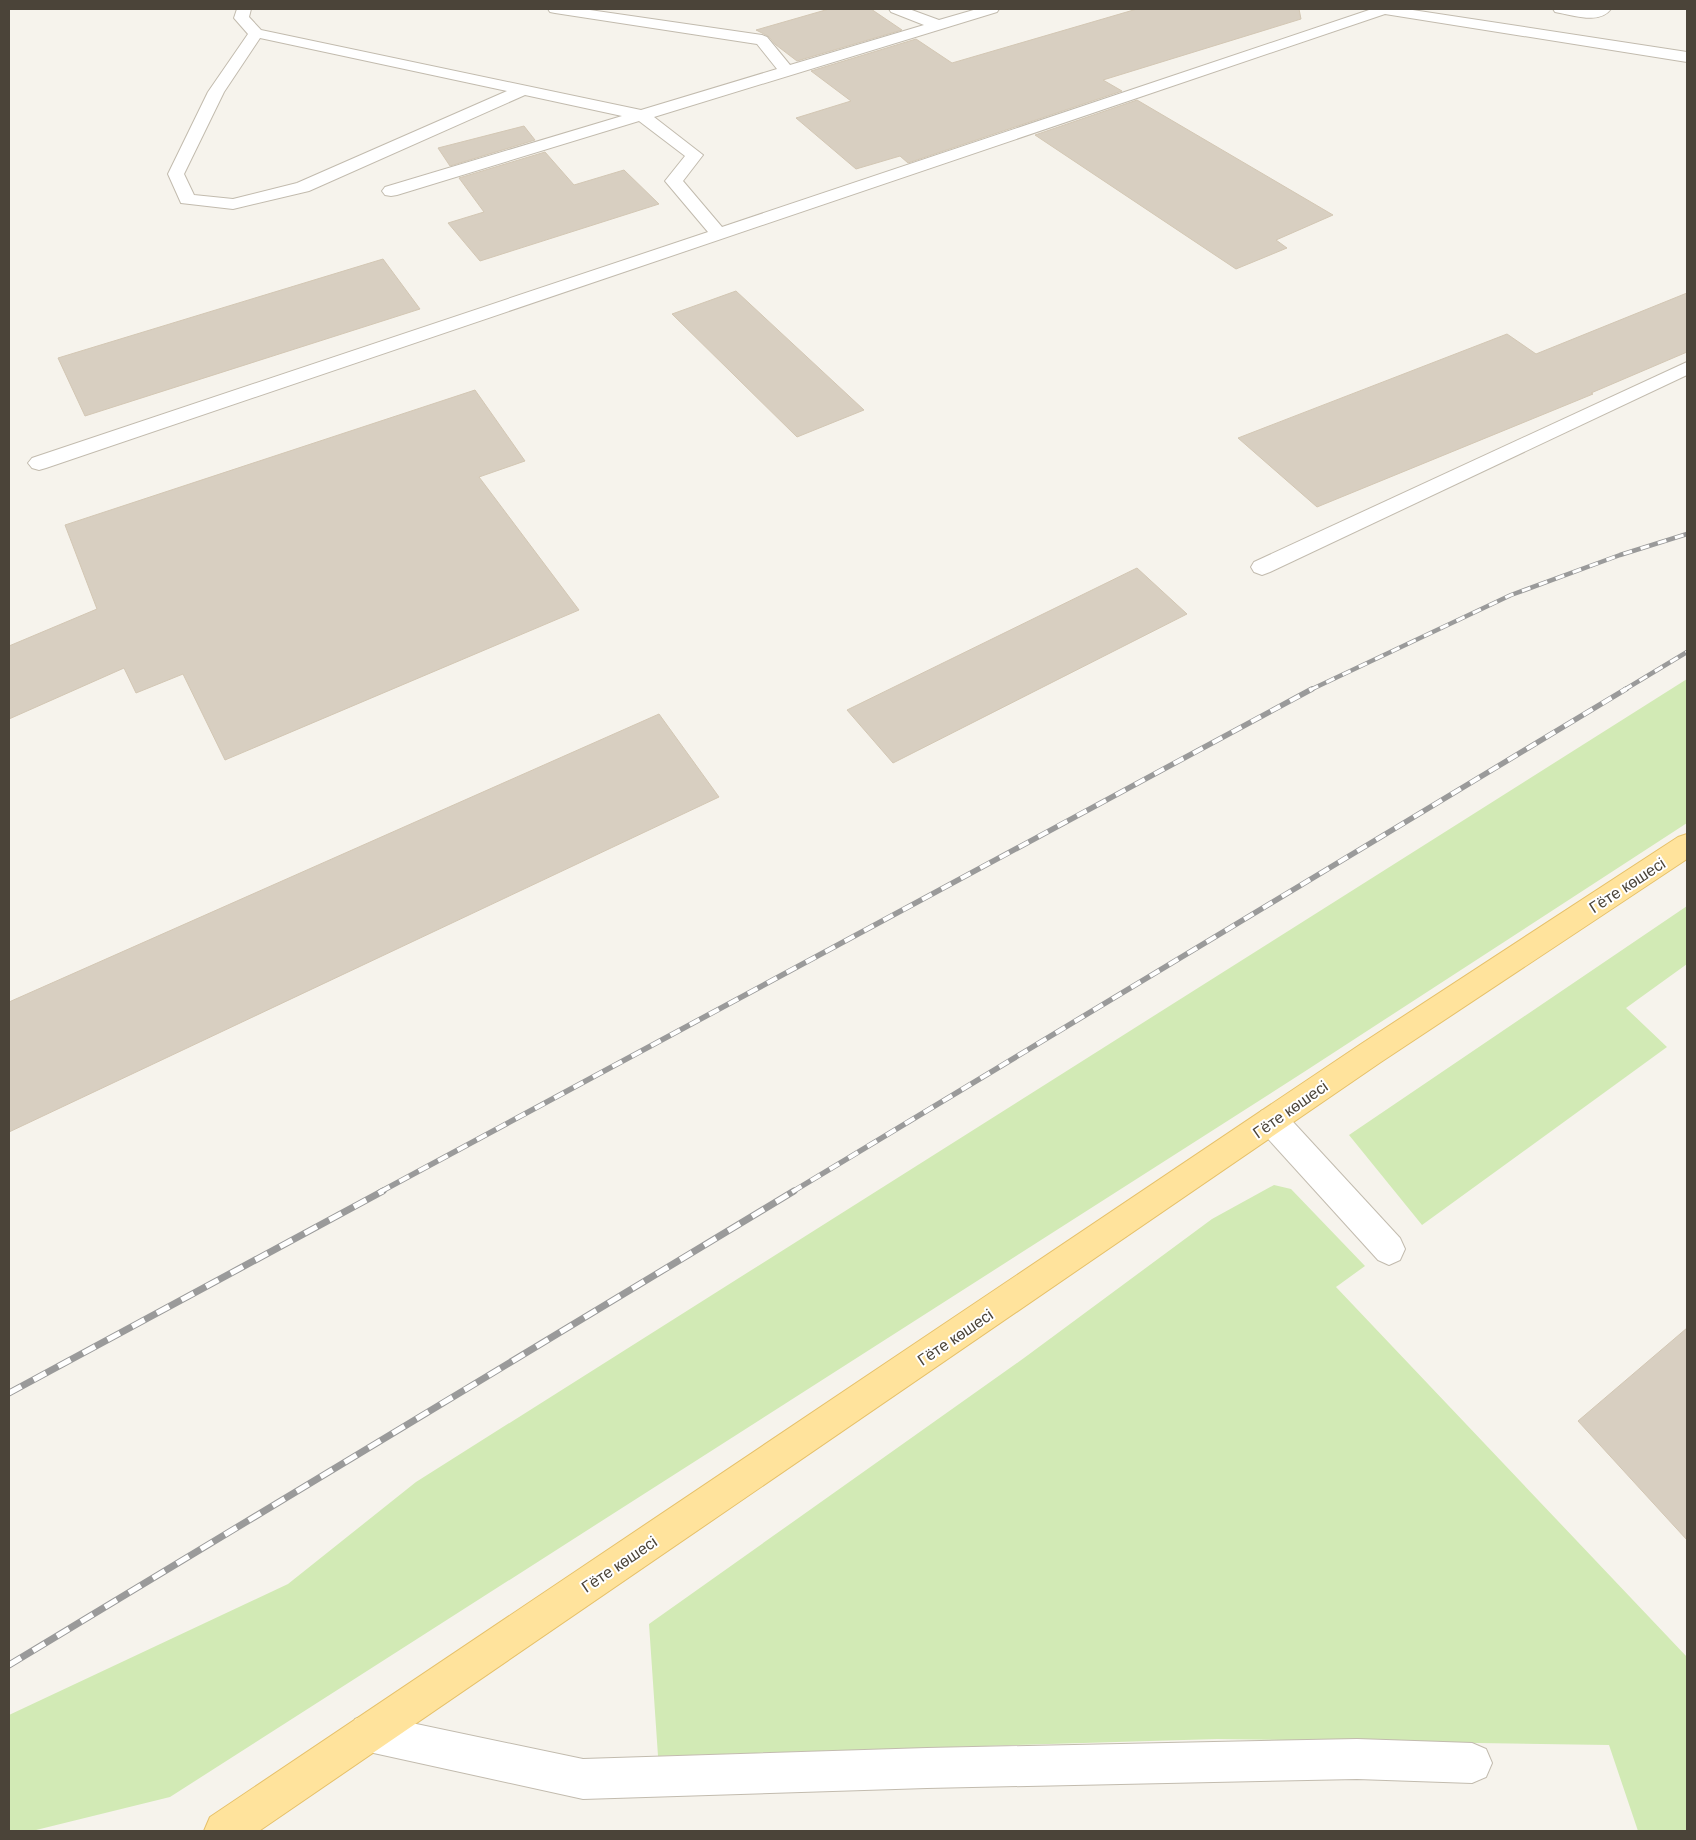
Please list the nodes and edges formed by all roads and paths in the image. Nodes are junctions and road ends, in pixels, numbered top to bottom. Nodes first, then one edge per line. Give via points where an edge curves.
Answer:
1 (244, 9) edge
2 (555, 9) edge
3 (896, 9) edge
4 (992, 9) edge
5 (1382, 9) edge
6 (1560, 9) edge
7 (1604, 9) edge
8 (938, 25) junction
9 (256, 33) junction
10 (1687, 57) edge
11 (787, 71) junction
12 (523, 90) junction
13 (641, 115) junction
14 (391, 191) dead end
15 (719, 234) junction
16 (1687, 368) edge
17 (39, 463) dead end
18 (1262, 567) dead end
19 (1687, 845) edge
20 (1272, 1122) junction
21 (1389, 1249) dead end
22 (369, 1733) junction
23 (1472, 1763) dead end
24 (224, 1831) edge

1 - 9 lane via 241,18
2 - 11 lane via 762,40
3 - 8 lane
4 - 8 lane
5 - 10 lane
5 - 15 lane
6 - 7 lane via 1592,14
8 - 11 lane
9 - 12 lane
9 - 12 lane via 216,92 176,174 187,199 233,204 303,187
11 - 13 lane
12 - 13 lane
13 - 14 lane
13 - 15 lane via 694,155 674,181
15 - 17 lane
16 - 18 lane
19 - 20 main road, Гёте көшесі
20 - 21 lane
20 - 22 main road, Гёте көшесі
22 - 23 lane via 583,1779 1348,1760
22 - 24 main road, Гёте көшесі

